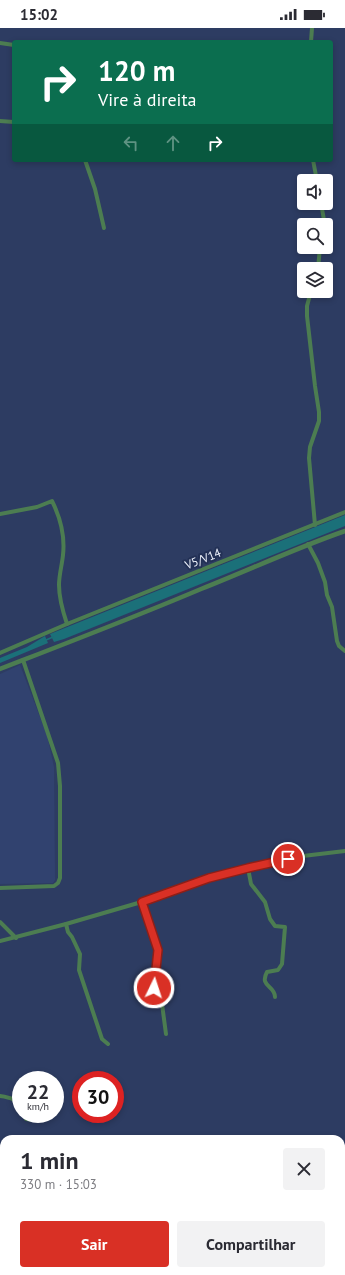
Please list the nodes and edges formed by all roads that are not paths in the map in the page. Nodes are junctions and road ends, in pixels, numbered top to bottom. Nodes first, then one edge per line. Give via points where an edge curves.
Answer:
1 (312, 28) edge
2 (311, 40) edge
3 (0, 43) edge
4 (12, 45) edge
5 (0, 121) edge
6 (12, 122) edge
7 (86, 162) edge
8 (314, 162) edge
9 (316, 174) edge
10 (104, 228) dead end
11 (309, 298) edge
12 (345, 512) edge
13 (0, 514) edge
14 (314, 524) junction
15 (345, 531) edge
16 (308, 544) junction
17 (67, 624) junction
18 (345, 651) edge
19 (0, 653) edge
20 (23, 660) junction
21 (0, 669) edge
22 (345, 851) edge
23 (248, 868) junction
24 (0, 888) edge
25 (142, 902) junction
26 (0, 922) edge
27 (66, 924) junction
28 (16, 938) junction
29 (0, 941) edge
30 (276, 997) dead end
31 (166, 1034) dead end
32 (108, 1044) dead end
33 (0, 1096) edge
34 (12, 1099) edge

1 - 2 street
3 - 4 street
5 - 6 street
7 - 10 street
8 - 9 street
11 - 14 street via 307,316 319,412 309,458
12 - 14 street, V5/V14
13 - 17 street via 37,507 52,501 58,512 64,547 59,588
14 - 17 street, V5/V14
15 - 16 street
16 - 18 street via 325,582 337,641
16 - 20 street
17 - 19 street, V5/V14
20 - 21 street
20 - 24 street via 58,763 60,878 54,886
22 - 23 street via 302,856
23 - 25 street via 209,878
23 - 30 street via 251,884 265,902 270,919 275,926 285,927 282,964 278,970 266,972 264,981
25 - 27 street
25 - 31 street via 158,950 154,988 162,1004
26 - 28 street
27 - 28 street
27 - 32 street via 80,954 79,970 102,1040
28 - 29 street
33 - 34 street

